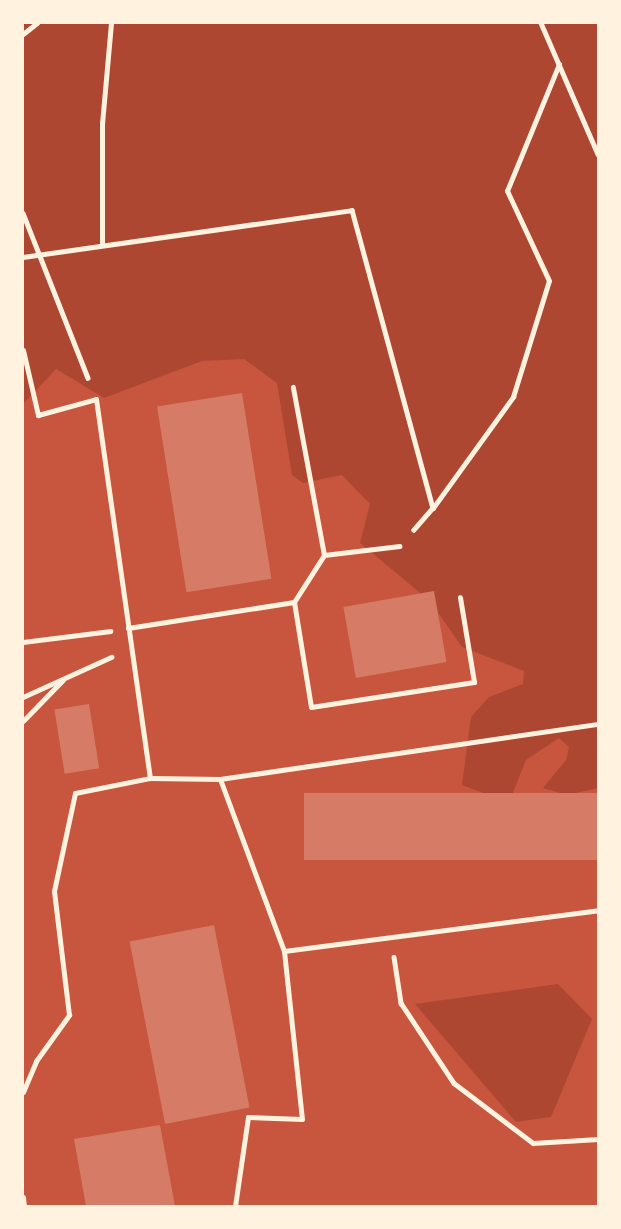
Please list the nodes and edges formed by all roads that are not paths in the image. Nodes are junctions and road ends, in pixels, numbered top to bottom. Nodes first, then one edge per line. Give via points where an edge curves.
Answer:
1 (23, 350) edge
2 (293, 387) dead end
3 (399, 546) road end
4 (324, 555) junction
5 (460, 597) dead end
6 (294, 602) junction
7 (128, 628) junction
8 (598, 724) edge
9 (150, 778) junction
10 (220, 779) junction
11 (598, 910) edge
12 (284, 951) junction
13 (23, 1092) edge
14 (23, 1197) edge
15 (24, 1206) edge
16 (235, 1206) edge

1 - 7 lane via 38,415 96,399
2 - 4 lane
3 - 4 lane
4 - 6 lane
5 - 6 lane via 474,682 311,707
6 - 7 lane
7 - 9 lane
8 - 10 lane
9 - 10 lane
9 - 13 lane via 75,793 54,891 69,1015 36,1061
10 - 12 lane
11 - 12 lane
12 - 16 lane via 302,1119 248,1117
14 - 15 lane

